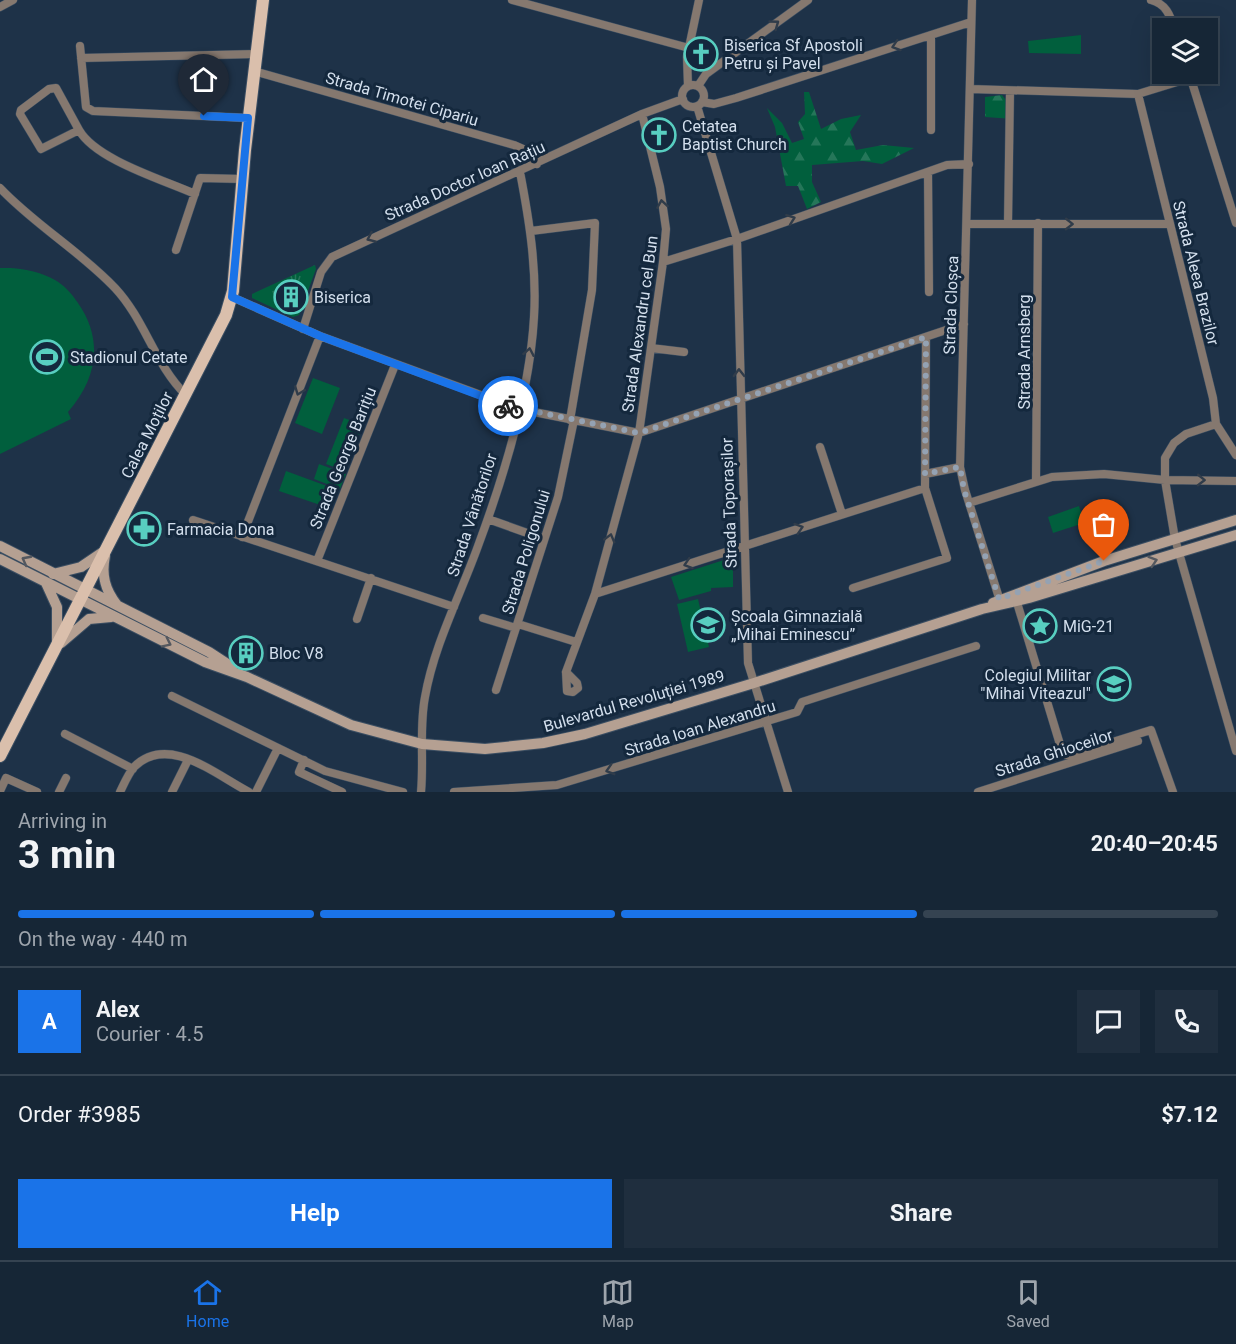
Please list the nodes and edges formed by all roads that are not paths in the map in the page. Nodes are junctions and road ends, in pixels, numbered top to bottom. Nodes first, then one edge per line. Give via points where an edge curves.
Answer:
1 (13, 0) edge
2 (263, 0) edge
3 (512, 0) edge
4 (699, 0) edge
5 (808, 0) edge
6 (972, 0) edge
7 (1151, 0) edge
8 (0, 7) edge
9 (1171, 18) edge
10 (971, 22) junction
11 (931, 35) junction
12 (80, 46) dead end
13 (689, 48) junction
14 (256, 54) junction
15 (81, 58) junction
16 (254, 71) junction
17 (1167, 84) edge
18 (1193, 84) edge
19 (688, 86) junction
20 (698, 86) junction
21 (970, 89) junction
22 (1010, 90) junction
23 (1138, 94) junction
24 (683, 99) junction
25 (700, 104) junction
26 (642, 114) junction
27 (248, 118) junction
28 (80, 130) junction
29 (931, 130) dead end
30 (537, 164) junction
31 (969, 164) junction
32 (520, 172) junction
33 (928, 172) junction
34 (243, 179) junction
35 (0, 188) edge
36 (195, 194) junction
37 (1008, 223) junction
38 (1038, 223) junction
39 (1236, 223) edge
40 (968, 224) junction
41 (1170, 224) junction
42 (531, 231) junction
43 (736, 239) junction
44 (176, 250) dead end
45 (663, 262) junction
46 (929, 292) dead end
47 (232, 297) junction
48 (964, 324) junction
49 (303, 329) junction
50 (320, 336) junction
51 (926, 337) junction
52 (651, 348) junction
53 (684, 352) dead end
54 (395, 365) junction
55 (186, 396) junction
56 (739, 400) junction
57 (519, 409) junction
58 (572, 420) junction
59 (1216, 424) junction
60 (639, 433) junction
61 (820, 447) dead end
62 (1236, 455) edge
63 (960, 467) junction
64 (925, 474) junction
65 (1165, 480) junction
66 (1036, 481) junction
67 (1236, 481) edge
68 (925, 488) junction
69 (969, 503) junction
70 (842, 514) junction
71 (488, 519) junction
72 (193, 520) dead end
73 (1236, 520) edge
74 (1236, 535) edge
75 (243, 537) junction
76 (544, 539) junction
77 (1175, 539) junction
78 (0, 546) edge
79 (743, 546) junction
80 (106, 550) junction
81 (1178, 553) junction
82 (0, 559) edge
83 (317, 561) junction
84 (49, 578) junction
85 (370, 578) junction
86 (854, 588) dead end
87 (595, 594) junction
88 (84, 595) junction
89 (1015, 598) junction
90 (1000, 602) junction
91 (454, 607) junction
92 (117, 613) junction
93 (483, 618) dead end
94 (357, 619) dead end
95 (517, 626) junction
96 (576, 642) junction
97 (976, 646) dead end
98 (57, 647) junction
99 (569, 681) dead end
100 (754, 683) junction
101 (496, 690) dead end
102 (172, 696) dead end
103 (766, 722) junction
104 (65, 734) dead end
105 (1138, 741) dead end
106 (422, 744) junction
107 (278, 748) junction
108 (1236, 751) edge
109 (0, 756) edge
110 (188, 760) junction
111 (304, 760) junction
112 (132, 769) junction
113 (66, 778) dead end
114 (0, 791) edge
115 (244, 791) edge
116 (498, 791) edge
117 (37, 792) edge
118 (59, 792) edge
119 (120, 792) edge
120 (172, 792) edge
121 (256, 792) edge
122 (342, 792) edge
123 (403, 792) edge
124 (421, 792) edge
125 (456, 792) edge
126 (788, 792) edge
127 (978, 792) edge
128 (1173, 792) edge

1 - 8 street
2 - 14 main road, Calea Moților
3 - 13 street
4 - 13 street
20 -> 5 street via 706,74
6 - 10 street, Strada Cloșca
7 - 9 street via 1163,5
10 - 11 street
10 - 21 street, Strada Cloșca
11 -> 25 street via 729,100
11 - 29 street
12 - 15 street
13 - 19 street
14 - 15 street
14 - 16 main road, Calea Moților
15 - 27 street via 86,107 93,111
16 - 27 main road, Calea Moților
16 - 30 street, Strada Timotei Cipariu via 514,145
17 - 23 street
18 - 39 street
19 - 20 street
19 - 24 street
20 - 25 street via 703,92
21 - 22 street
21 - 31 street, Strada Cloșca
22 - 23 street
22 - 37 street
23 - 41 street, Strada Aleea Brazilor
24 - 25 street via 690,106
24 - 26 street, Strada Doctor Ioan Rațiu
25 - 43 street, Strada Toporașilor
26 - 30 street, Strada Doctor Ioan Rațiu
45 -> 26 street, Strada Alexandru cel Bun via 666,229
27 - 34 main road, Calea Moților
28 - 28 street via 56,88 21,110 41,149
28 - 36 street via 108,156
30 - 32 street, Strada Doctor Ioan Rațiu
31 - 33 street via 947,165
31 - 40 street, Strada Cloșca
32 - 42 street, Strada Vânătorilor
32 -> 49 street, Strada Doctor Ioan Rațiu via 332,257 321,272
43 -> 33 street
33 - 46 street
34 - 36 street via 201,177
34 - 47 main road, Calea Moților
35 - 55 street via 115,288 169,376
36 - 44 street
37 - 38 street
37 - 40 street
38 -> 41 street
38 - 66 street, Strada Arnsberg
40 - 48 street, Strada Cloșca
41 - 59 street, Strada Aleea Brazilor
57 -> 42 street, Strada Vânătorilor via 534,317
42 - 58 street, Strada Poligonului via 595,223 592,290
43 - 45 street
56 -> 43 street, Strada Toporașilor
45 - 52 street, Strada Alexandru cel Bun
47 - 49 street
47 - 55 main road, Calea Moților
48 - 51 street
48 - 63 street, Strada Cloșca
49 - 50 street
50 - 54 street
50 -> 75 street
51 - 56 street
51 - 64 street
52 - 53 street
52 - 60 street, Strada Alexandru cel Bun
54 - 57 street
54 - 83 street, Strada George Barițiu
55 - 80 main road, Calea Moților
56 - 60 street
56 - 79 street, Strada Toporașilor
57 - 58 street
57 - 71 street, Strada Vânătorilor
58 - 60 street
58 - 76 street, Strada Poligonului via 558,497
59 - 62 street, Strada Aleea Brazilor
59 - 65 street via 1186,434 1174,443 1165,458
87 -> 60 street, Strada Alexandru cel Bun
61 - 70 street
63 - 64 street
63 - 69 street, Strada Cloșca
64 - 68 street
65 - 66 street via 1104,474
65 -> 67 street
65 - 77 street
66 - 69 street
68 - 70 street
68 - 86 street via 947,558
69 - 90 street, Strada Cloșca
79 -> 70 street
71 - 76 street
71 - 91 street, Strada Vânătorilor
72 - 75 street
73 - 77 main road
74 - 81 main road
75 - 83 street
76 - 95 street, Strada Poligonului
77 - 81 street
77 - 89 main road
84 -> 78 main road
79 -> 87 street
79 - 100 street, Strada Toporașilor via 747,653
80 - 84 main road via 81,567
80 - 88 main road, Calea Moților
80 - 92 main road via 104,579
89 -> 81 main road
81 - 108 street
82 - 84 main road
83 - 85 street
84 - 88 main road, Bulevardul Revoluției 1989
84 - 98 main road via 57,607
85 - 91 street
85 - 94 street
87 - 96 street, Strada Alexandru cel Bun
88 - 92 main road, Bulevardul Revoluției 1989
88 - 98 main road, Calea Moților
89 - 90 main road
89 - 128 street via 1065,755 1151,730
90 - 100 main road, Bulevardul Revoluției 1989
91 - 106 street, Strada Vânătorilor via 425,695
92 - 98 main road via 89,619
92 - 106 main road, Bulevardul Revoluției 1989 via 209,652 247,677 351,725
93 - 95 street
95 - 96 street
95 - 101 street, Strada Poligonului
96 - 99 street, Strada Alexandru cel Bun via 566,672
97 - 103 street, Strada Ioan Alexandru via 802,702 797,712
98 - 109 main road, Calea Moților
100 - 103 street, Strada Toporașilor
100 - 106 main road, Bulevardul Revoluției 1989 via 543,743 485,749
102 - 107 street
103 -> 116 street, Strada Ioan Alexandru via 574,781
103 - 126 street, Strada Toporașilor
104 - 112 street
105 - 127 street, Strada Ghioceilor
106 - 124 street, Strada Vânătorilor
107 - 111 street
107 - 121 street
110 - 112 street via 161,753
110 - 115 street
110 - 120 street
111 - 122 street via 299,772
111 - 123 street via 326,771
112 - 119 street
113 - 118 street
114 - 117 street via 6,778
116 - 125 street, Strada Ioan Alexandru

